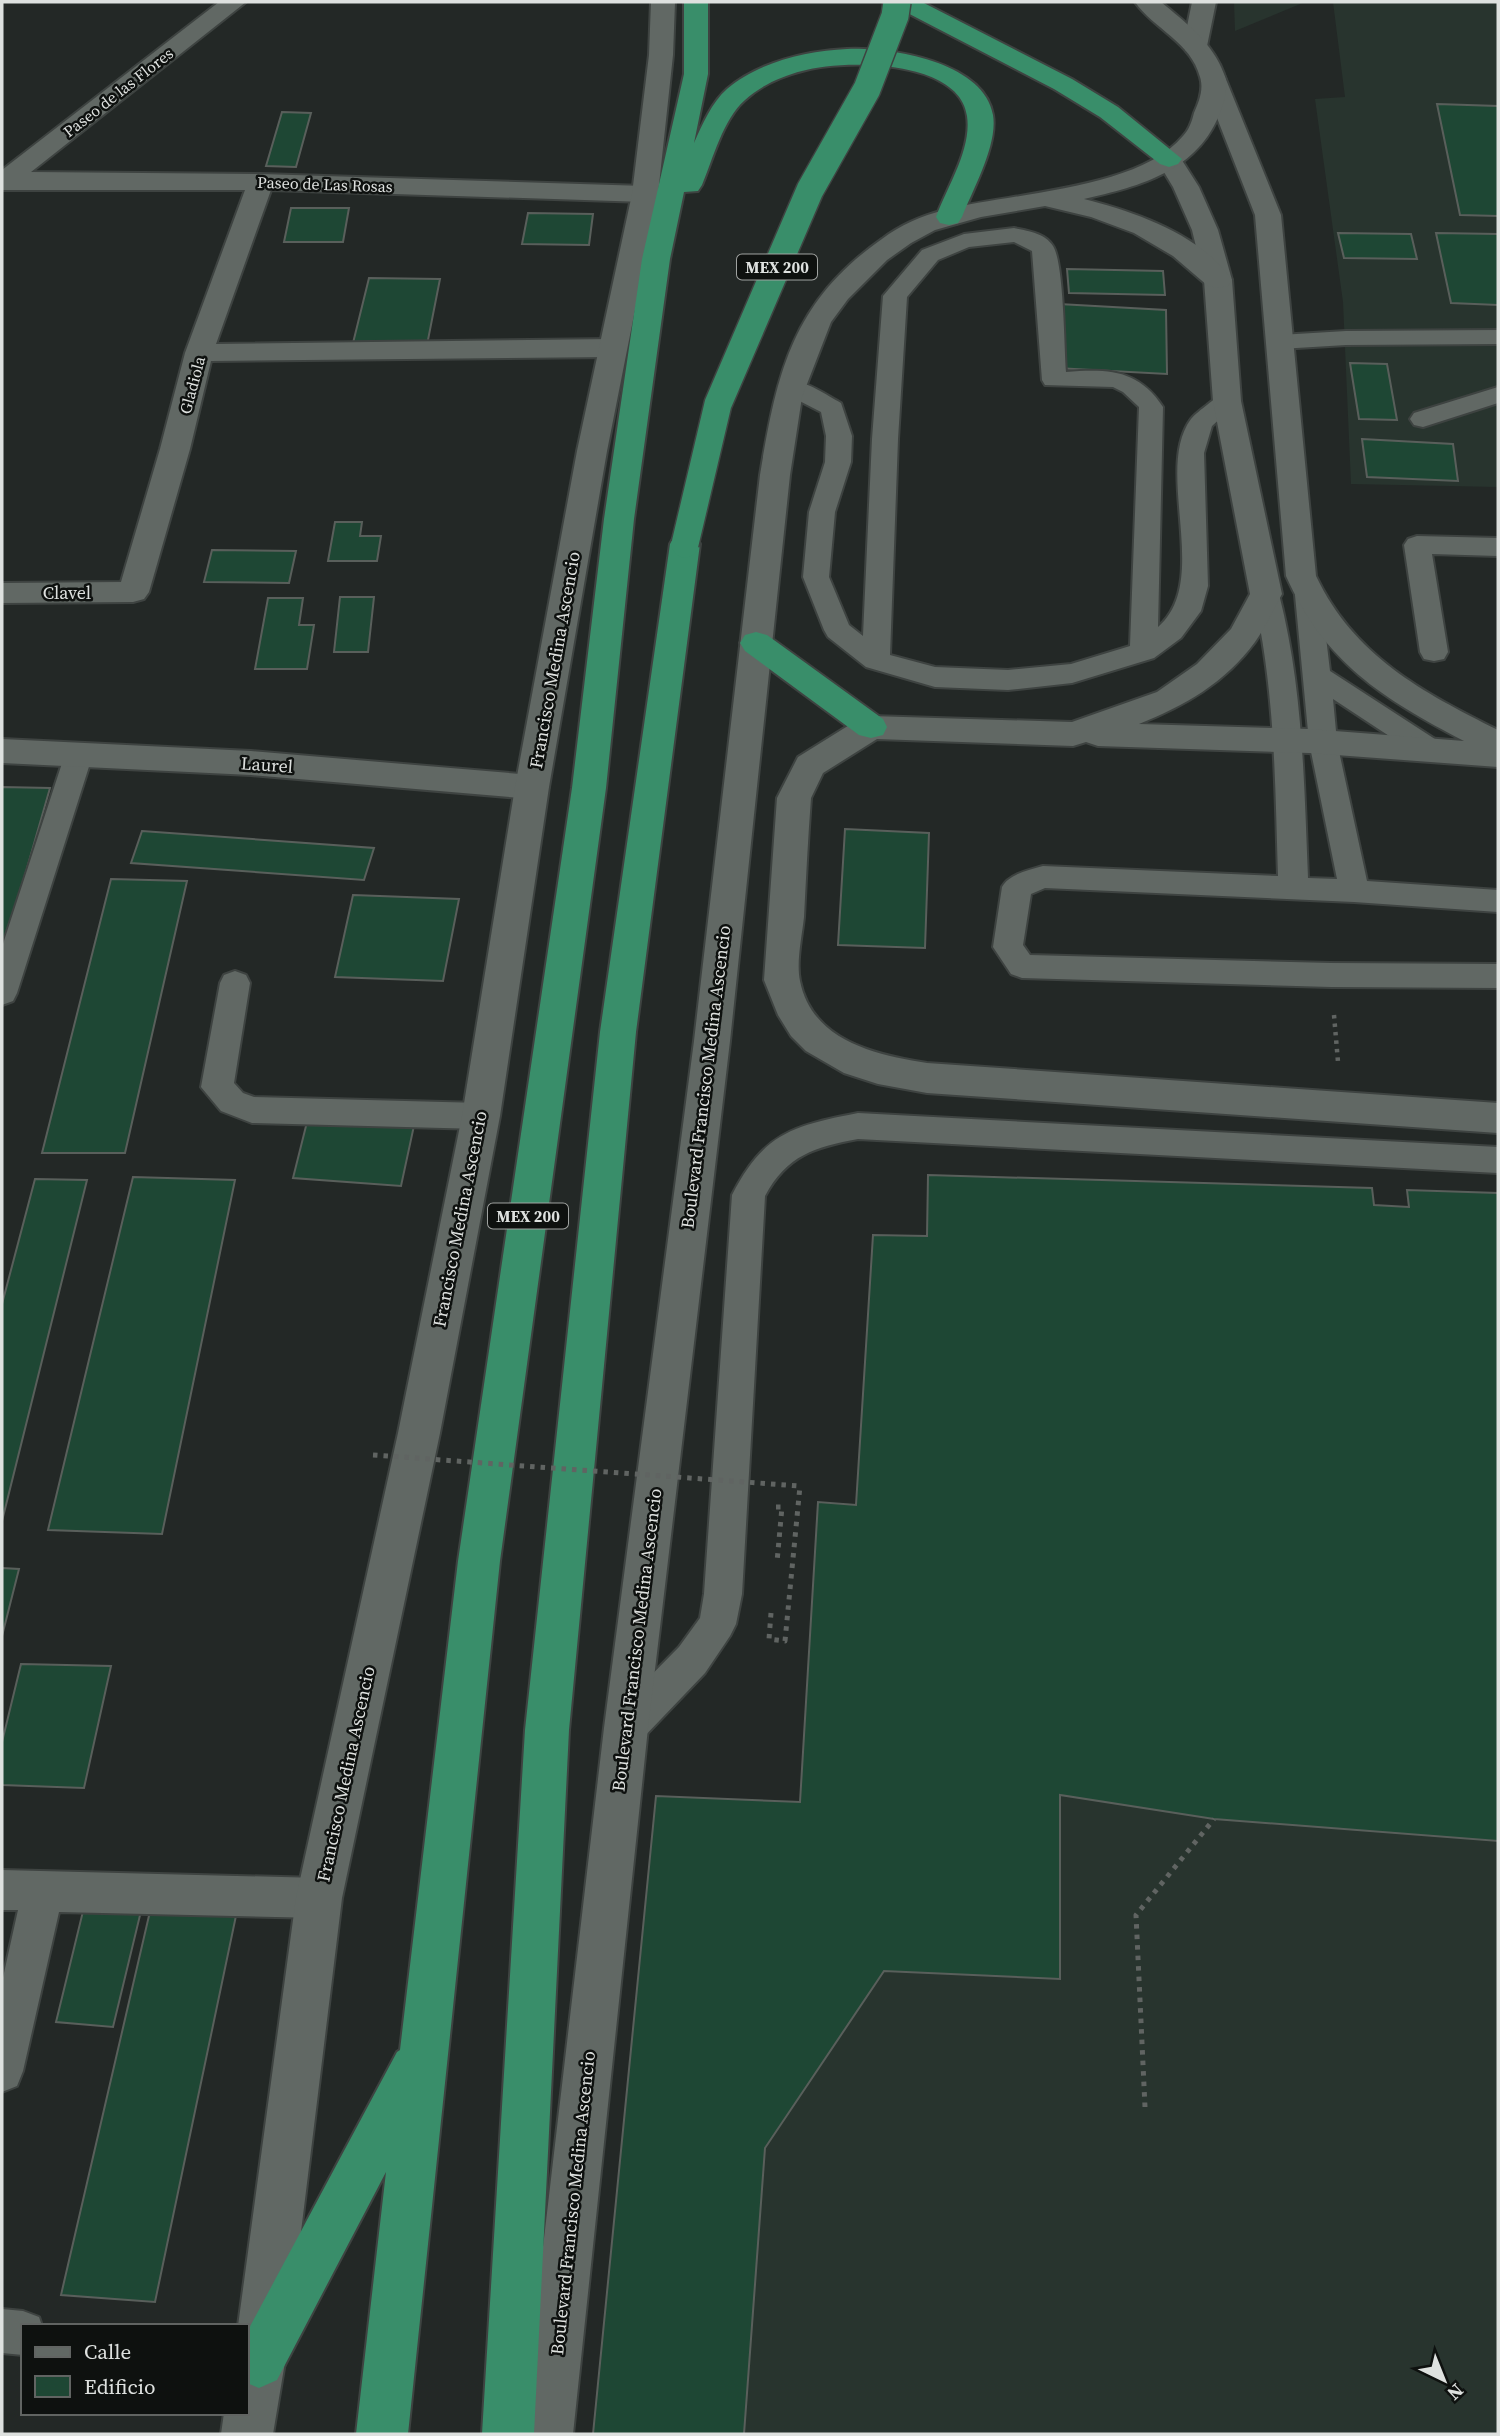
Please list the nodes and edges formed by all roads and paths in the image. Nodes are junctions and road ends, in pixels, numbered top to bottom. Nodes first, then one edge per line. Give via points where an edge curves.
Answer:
1 (234, 2) edge
2 (663, 2) edge
3 (696, 2) edge
4 (897, 2) edge
5 (904, 2) edge
6 (1147, 2) edge
7 (1204, 2) edge
8 (1195, 46) junction
9 (1213, 77) junction
10 (1169, 159) junction
11 (2, 181) edge
12 (261, 182) junction
13 (645, 194) junction
14 (1043, 200) junction
15 (948, 216) junction
16 (656, 259) junction
17 (1218, 279) junction
18 (1498, 337) edge
19 (1280, 342) junction
20 (613, 348) junction
21 (200, 353) junction
22 (791, 387) junction
23 (1498, 395) edge
24 (1227, 401) junction
25 (1423, 419) dead end
26 (1498, 547) edge
27 (133, 592) joint
28 (2, 593) edge
29 (1266, 594) junction
30 (1308, 595) junction
31 (756, 643) junction
32 (1144, 651) junction
33 (1434, 652) dead end
34 (876, 660) junction
35 (1317, 675) junction
36 (871, 727) junction
37 (1073, 734) junction
38 (1287, 740) junction
39 (1323, 742) junction
40 (1498, 744) edge
41 (1431, 750) junction
42 (2, 751) edge
43 (79, 754) junction
44 (1498, 755) edge
45 (532, 787) junction
46 (1293, 889) junction
47 (1354, 891) junction
48 (1498, 901) edge
49 (1498, 976) edge
50 (235, 983) dead end
51 (2, 990) edge
52 (481, 1116) junction
53 (1498, 1118) edge
54 (1498, 1160) edge
55 (373, 1455) dead end
56 (730, 1504) junction
57 (776, 1573) dead end
58 (773, 1600) dead end
59 (626, 1728) junction
60 (1214, 1819) dead end
61 (2, 1890) edge
62 (43, 1891) junction
63 (319, 1898) junction
64 (424, 2049) junction
65 (2, 2071) edge
66 (1145, 2107) dead end
67 (2, 2331) edge
68 (21, 2333) edge
69 (253, 2362) edge
70 (247, 2434) edge
71 (382, 2434) edge
72 (508, 2434) edge
73 (547, 2434) edge

1 - 11 street, Paseo de las Flores
2 - 13 street, Francisco Medina Ascencio
3 - 16 highway, MEX 200 via 696,75
4 - 72 highway, MEX 200, bridge via 867,89 810,190 718,404 685,544 618,1032 547,1730
5 - 10 highway via 1063,84 1109,112
6 - 8 street
7 - 8 street
8 - 9 street
9 - 10 street, Boulevard Francisco Medina Ascencio via 1213,93 1198,134
9 - 19 street via 1268,215
10 - 14 street, Boulevard Francisco Medina Ascencio via 1132,178
10 - 17 street via 1205,230
11 - 12 street, Paseo de Las Rosas
12 - 13 street, Paseo de Las Rosas
12 - 21 street, Gladiola
13 - 20 street, Francisco Medina Ascencio
14 - 15 street, Boulevard Francisco Medina Ascencio
14 - 17 street via 1107,213 1151,230
15 - 16 highway via 977,143 980,116 974,98 959,83 921,65 853,56 828,58 764,76 733,97 706,145
15 - 22 street, Boulevard Francisco Medina Ascencio via 915,230 865,265 818,320
16 - 64 highway, MEX 200 via 619,519 589,788 479,1561
17 - 24 street
18 - 19 lane
19 - 30 street via 1301,576
20 - 21 street
20 - 45 street, Francisco Medina Ascencio
21 - 27 street, Gladiola
22 - 31 street, Boulevard Francisco Medina Ascencio via 775,475
22 - 34 lane via 832,408 839,436 838,461 822,512 816,577 838,630
23 - 25 lane
24 - 29 street
24 - 32 lane via 1201,423 1191,453 1195,586 1187,611 1171,631
26 - 33 lane via 1417,545
27 - 28 street, Clavel
29 - 37 street via 1243,636 1192,685 1168,700
29 - 38 lane via 1284,681
30 - 35 lane
30 - 40 street via 1333,634 1370,669
31 - 36 highway
31 - 59 street, Boulevard Francisco Medina Ascencio via 712,1041
32 - 34 lane via 1072,673 1008,680 935,677
32 - 34 lane via 1152,407 1142,391 1111,378 1054,380 1043,248 1014,235 964,241 930,255 895,296 884,439
35 - 39 lane
35 - 41 lane
36 - 37 street
36 - 53 street via 810,765 794,798 782,980 797,1016 823,1047 881,1072 928,1078
37 - 38 street
38 - 39 street
38 - 46 lane
39 - 41 street
39 - 47 lane
41 - 44 street
42 - 43 street, Laurel
43 - 45 street, Laurel via 251,763
43 - 51 lane
45 - 52 street, Francisco Medina Ascencio
46 - 47 lane
46 - 49 lane via 1043,877 1017,887 1008,947 1022,966
47 - 48 lane
50 - 52 lane via 217,1087 232,1102 252,1110
52 - 63 street, Francisco Medina Ascencio via 419,1433
54 - 56 lane via 858,1126 826,1132 789,1148 764,1168 749,1195
55 - 58 path, bridge via 800,1486 785,1641 769,1639
56 - 57 path via 782,1507
56 - 59 lane via 717,1624 692,1660
59 - 73 street, Boulevard Francisco Medina Ascencio
60 - 66 path via 1136,1915
61 - 62 lane
62 - 63 lane
62 - 65 lane
63 - 69 street, Francisco Medina Ascencio
64 - 69 highway
64 - 71 highway, MEX 200
67 - 68 lane
69 - 70 street, Francisco Medina Ascencio

